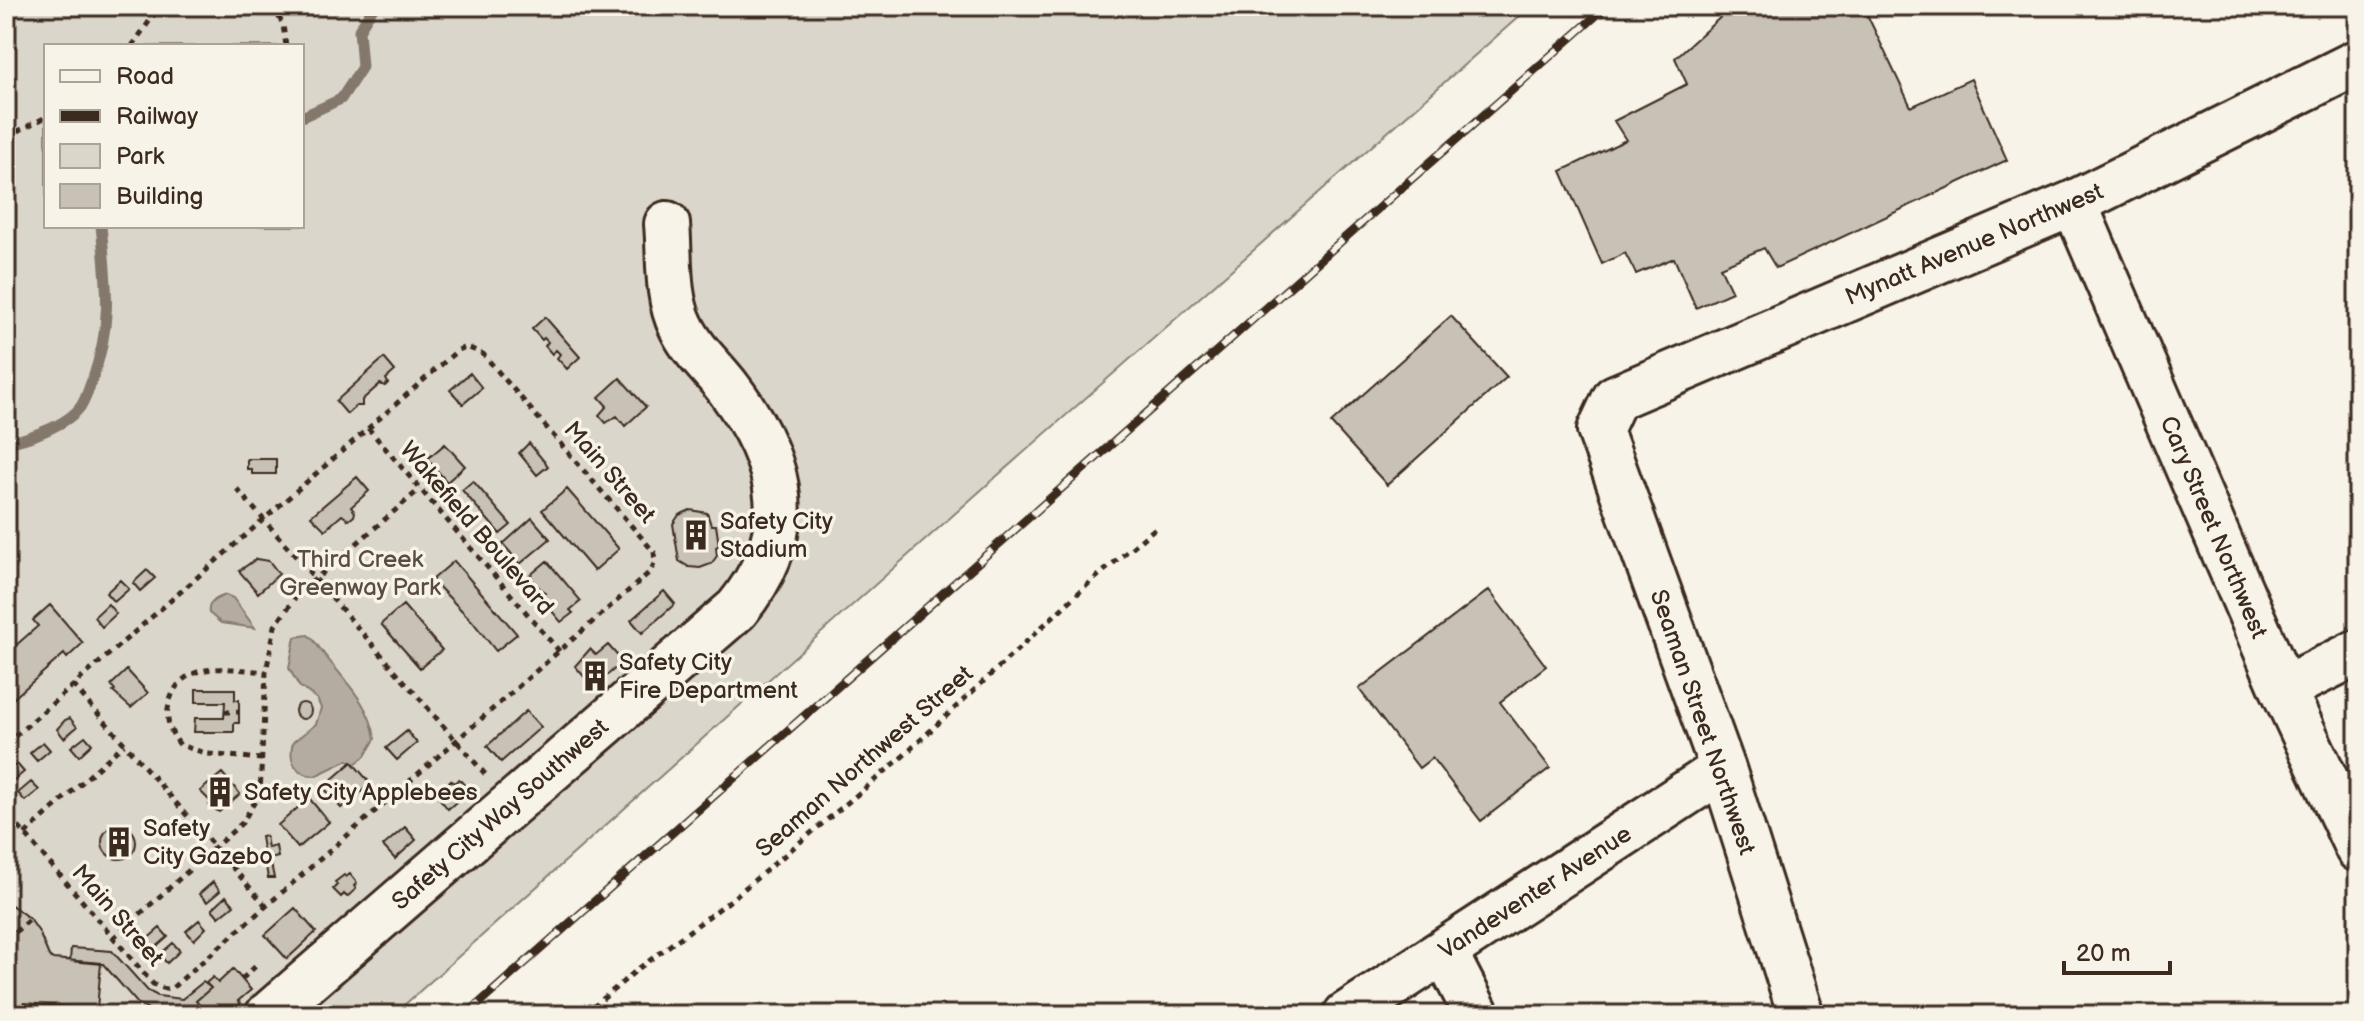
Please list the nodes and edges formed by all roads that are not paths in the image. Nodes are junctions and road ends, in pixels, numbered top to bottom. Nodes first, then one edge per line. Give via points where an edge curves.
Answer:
1 (2358, 62) edge
2 (2074, 203) junction
3 (667, 224) dead end
4 (1600, 430) joint
5 (2358, 652) edge
6 (2283, 689) junction
7 (1723, 769) junction
8 (2358, 849) edge
9 (1444, 951) junction
10 (1358, 1012) edge
11 (268, 1015) edge
12 (1477, 1015) edge
13 (1801, 1015) edge

1 - 2 street, Mynatt Avenue Northwest
2 - 4 street, Mynatt Avenue Northwest via 1615,398
2 - 6 street, Cary Street Northwest
3 - 11 street, Safety City Way Southwest via 680,325 761,436 778,493 776,538 755,586 737,609 501,792
4 - 7 street, Seaman Street Northwest
5 - 6 street
6 - 8 street, Cary Street Northwest
7 - 9 street, Vandeventer Avenue
7 - 13 street, Seaman Street Northwest
9 - 10 street, Vandeventer Avenue
9 - 12 street

